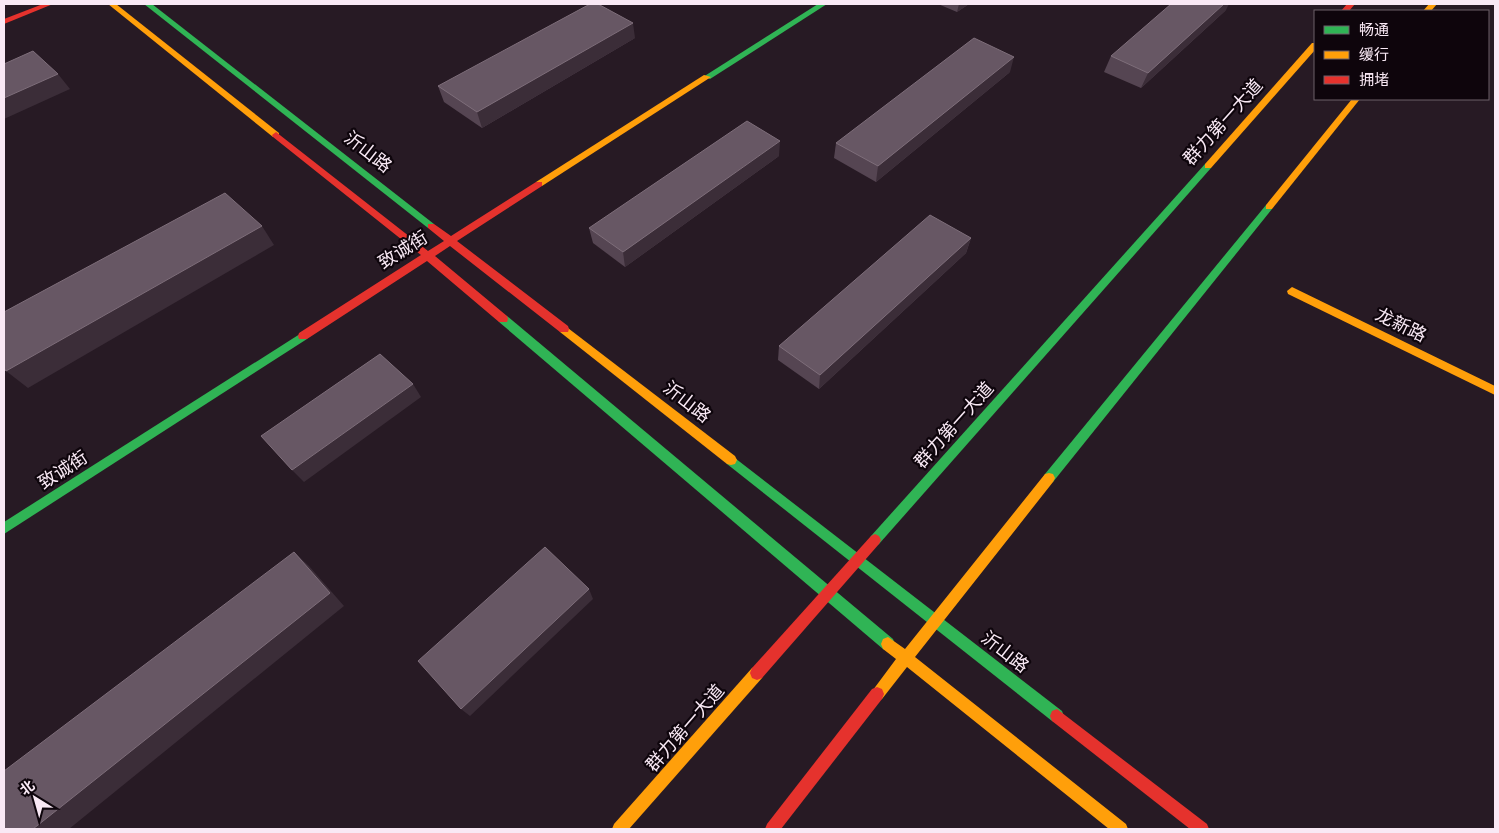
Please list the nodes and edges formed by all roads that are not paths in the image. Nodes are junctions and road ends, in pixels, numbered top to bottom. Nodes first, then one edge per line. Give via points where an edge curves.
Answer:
1 (49, 4) edge
2 (112, 4) edge
3 (148, 4) edge
4 (823, 4) edge
5 (4, 22) edge
6 (1314, 46) edge
7 (1355, 100) edge
8 (452, 240) junction
9 (427, 255) junction
10 (1292, 291) dead end
11 (1495, 391) edge
12 (4, 529) edge
13 (859, 559) junction
14 (827, 594) junction
15 (935, 620) junction
16 (905, 659) junction
17 (618, 829) edge
18 (772, 829) edge
19 (1121, 829) edge
20 (1202, 829) edge

1 - 5 main road
2 - 9 main road
3 - 8 main road, 沂山路
4 - 8 main road, 致诚街
6 - 13 main road, 群力第一大道
7 - 15 main road
8 - 9 main road, 致诚街
8 - 13 main road, 沂山路
9 - 12 main road, 致诚街
9 - 14 main road
10 - 11 main road, 龙新路
13 - 14 main road, 群力第一大道
13 - 15 main road, 沂山路
14 - 16 main road
14 - 17 main road, 群力第一大道
15 - 16 main road
15 - 20 main road, 沂山路
16 - 18 main road
16 - 19 main road

